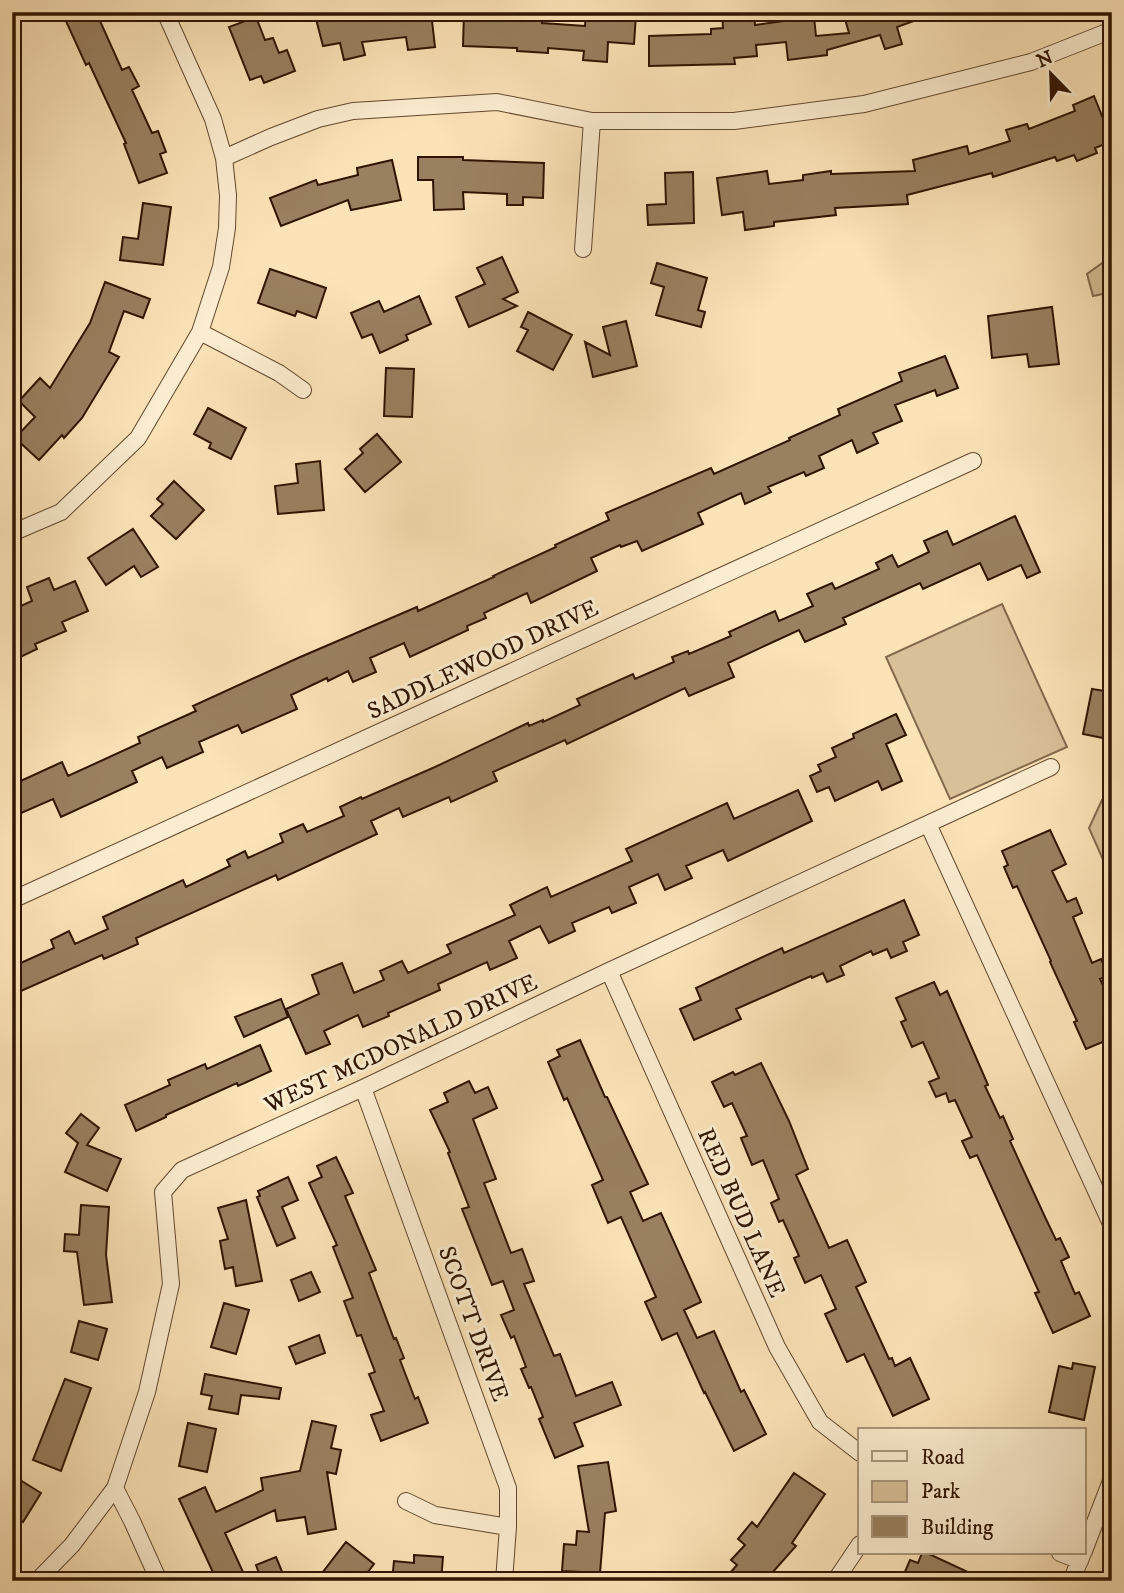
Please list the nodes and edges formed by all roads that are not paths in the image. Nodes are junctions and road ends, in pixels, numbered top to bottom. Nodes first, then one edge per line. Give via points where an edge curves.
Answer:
1 (165, 12) edge
2 (1112, 30) edge
3 (592, 121) junction
4 (224, 159) junction
5 (583, 249) dead end
6 (200, 332) junction
7 (303, 390) dead end
8 (973, 461) dead end
9 (12, 533) edge
10 (1051, 767) dead end
11 (928, 824) junction
12 (12, 900) edge
13 (609, 971) junction
14 (363, 1088) junction
15 (1112, 1226) edge
16 (858, 1451) edge
17 (1112, 1478) edge
18 (115, 1488) junction
19 (406, 1501) dead end
20 (508, 1527) junction
21 (1086, 1545) edge
22 (858, 1547) edge
23 (1082, 1555) edge
24 (37, 1581) edge
25 (159, 1581) edge
26 (504, 1581) edge
27 (835, 1581) edge
28 (1071, 1581) edge

1 - 4 street via 213,119
2 - 3 street via 1031,62 864,104 734,121
3 - 4 street via 497,102 353,111 271,137
3 - 5 street
4 - 6 street via 227,228 221,267
6 - 7 street
6 - 9 street via 138,438 61,512
8 - 12 street, SADDLEWOOD DRIVE
10 - 11 street, WEST MCDONALD DRIVE
11 - 13 street, WEST MCDONALD DRIVE
11 - 15 street
13 - 14 street, WEST MCDONALD DRIVE
13 - 16 street, RED BUD LANE via 777,1347 820,1422
14 - 18 street, WEST MCDONALD DRIVE via 182,1170 163,1192 171,1284 147,1392
14 - 20 street, SCOTT DRIVE via 508,1488
17 - 21 street
18 - 24 street, WEST MCDONALD DRIVE via 72,1545
18 - 25 street
19 - 20 street via 435,1515
20 - 26 street, SCOTT DRIVE
22 - 27 street
23 - 28 street

